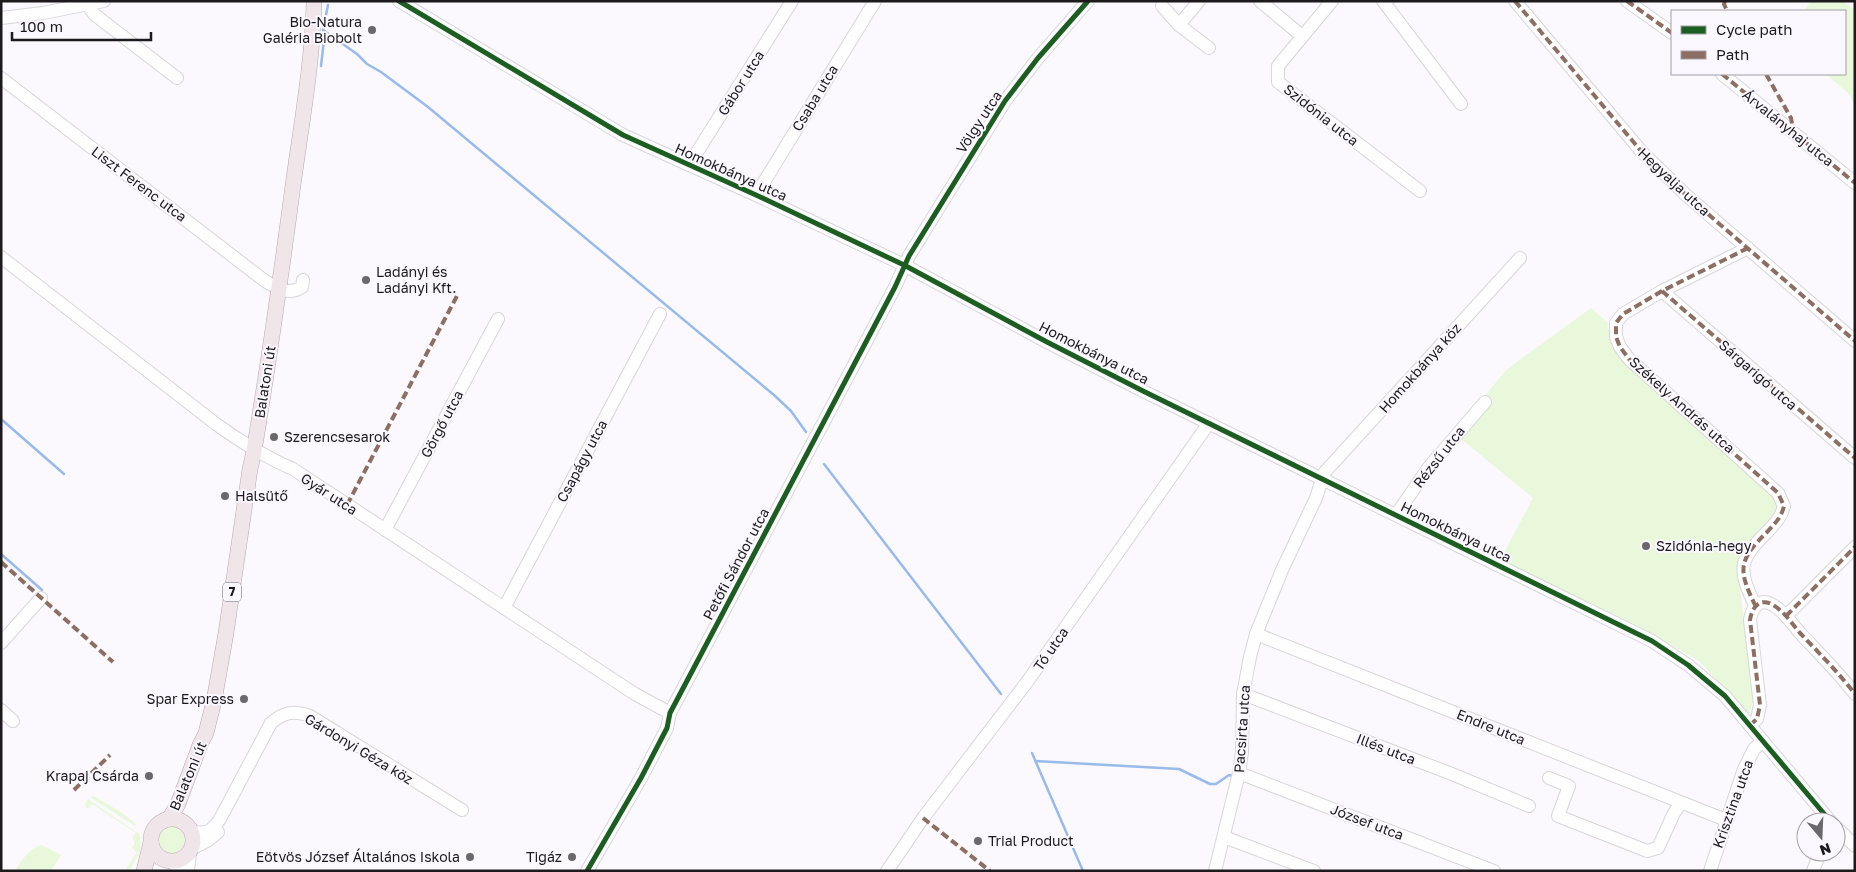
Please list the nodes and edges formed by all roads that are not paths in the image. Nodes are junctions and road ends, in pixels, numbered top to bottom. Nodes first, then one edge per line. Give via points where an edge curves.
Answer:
1 (104, 1) edge
2 (314, 1) edge
3 (322, 1) edge
4 (399, 1) edge
5 (792, 1) edge
6 (875, 1) edge
7 (1199, 1) edge
8 (1260, 1) edge
9 (1332, 1) edge
10 (1383, 1) edge
11 (1515, 1) edge
12 (1627, 1) edge
13 (1083, 2) edge
14 (88, 3) edge
15 (1162, 6) dead end
16 (1, 18) edge
17 (1179, 25) junction
18 (314, 31) junction
19 (1671, 32) edge
20 (1302, 36) junction
21 (1209, 48) dead end
22 (1723, 75) edge
23 (1, 78) edge
24 (177, 78) dead end
25 (1461, 104) dead end
26 (689, 165) junction
27 (1855, 183) edge
28 (1420, 191) dead end
29 (756, 195) junction
30 (1748, 248) junction
31 (1, 257) edge
32 (1520, 258) dead end
33 (904, 265) junction
34 (303, 280) dead end
35 (278, 289) junction
36 (1662, 291) junction
37 (660, 314) dead end
38 (498, 318) dead end
39 (1855, 341) edge
40 (1485, 402) dead end
41 (1208, 423) junction
42 (254, 451) junction
43 (1855, 458) edge
44 (1322, 479) junction
45 (1396, 515) junction
46 (385, 530) junction
47 (1855, 547) edge
48 (41, 598) dead end
49 (1755, 605) junction
50 (504, 608) junction
51 (1786, 616) junction
52 (1256, 634) junction
53 (1, 643) edge
54 (1853, 688) edge
55 (1243, 694) junction
56 (1, 710) edge
57 (670, 713) junction
58 (13, 721) dead end
59 (1750, 725) junction
60 (206, 733) junction
61 (1763, 741) junction
62 (1240, 773) junction
63 (1549, 778) dead end
64 (1681, 803) junction
65 (1529, 806) dead end
66 (462, 810) dead end
67 (1823, 812) edge
68 (169, 819) junction
69 (220, 820) junction
70 (1726, 820) junction
71 (191, 830) junction
72 (1224, 837) junction
73 (1846, 837) edge
74 (151, 842) junction
75 (1855, 846) edge
76 (190, 851) junction
77 (168, 861) junction
78 (144, 871) edge
79 (152, 871) edge
80 (183, 871) edge
81 (188, 871) edge
82 (587, 871) edge
83 (887, 871) edge
84 (1215, 871) edge
85 (1314, 871) edge
86 (1494, 871) edge
87 (1710, 871) edge

1 - 14 street
2 - 18 main road, Balatoni út / 7
3 - 18 main road, Balatoni út / 7
4 - 26 street, Homokbánya utca via 623,135
5 - 26 street, Gábor utca
6 - 29 street, Csaba utca
7 - 17 street
8 - 20 street
9 - 20 street, Szidónia utca
10 - 25 street
11 - 30 street, Hegyalja utca via 1640,151
12 - 19 street
13 - 33 street, Völgy utca via 1005,101
14 - 16 street
14 - 24 street via 95,15
15 - 17 street
17 - 21 street
18 - 35 main road, Balatoni út / 7
20 - 28 street, Szidónia utca via 1278,66 1278,82
22 - 27 street, Árvalányhaj utca
23 - 35 street, Liszt Ferenc utca
26 - 29 street, Homokbánya utca
29 - 33 street, Homokbánya utca
30 - 36 street, Székely András utca
30 - 39 street, Hegyalja utca
31 - 42 street, Gyár utca
32 - 44 street, Homokbánya köz via 1324,473
33 - 41 street, Homokbánya utca
33 - 57 street, Petőfi Sándor utca
34 - 35 street via 297,290
35 - 42 main road, Balatoni út / 7
36 - 43 street, Sárgarigó utca
36 - 49 street, Székely András utca via 1623,314 1616,323 1616,338 1629,359 1778,493 1784,506 1782,516 1744,559 1743,573
37 - 50 street, Csapágy utca
38 - 46 street, Görgő utca
40 - 45 street, Rézsű utca via 1429,467
41 - 44 street, Homokbánya utca
41 - 83 street, Tó utca via 1027,682 923,818
42 - 46 street, Gyár utca via 293,470
42 - 60 main road, Balatoni út / 7 via 226,633
44 - 45 street, Homokbánya utca
44 - 52 street, Pacsirta utca
45 - 59 street, Homokbánya utca via 1652,642 1708,680
46 - 50 street, Gyár utca
47 - 51 street
48 - 53 street
49 - 51 street via 1762,602 1772,604
49 - 59 street via 1750,620 1760,704 1757,718
50 - 57 street, Gyár utca
51 - 54 street
52 - 55 street, Pacsirta utca
52 - 64 street, Endre utca
55 - 62 street, Pacsirta utca
55 - 65 street, Illés utca
56 - 58 street
57 - 82 street, Petőfi Sándor utca via 663,737
59 - 61 street, Homokbánya utca
60 - 68 main road, Balatoni út / 7
60 - 71 main road, Balatoni út / 7 via 207,749 188,807 187,819
61 - 67 street, Homokbánya utca
61 - 70 street, Krisztina utca via 1754,749 1744,769
62 - 72 street, Pacsirta utca
62 - 86 street, József utca
63 - 64 street via 1569,786 1558,816 1647,851 1658,848
64 - 70 street, Endre utca
66 - 69 street, Gárdonyi Géza köz via 310,716 290,712 271,723
68 - 71 main road via 181,820
68 - 74 main road, 7 via 154,828
69 - 71 street via 209,832
69 - 76 street, Gárdonyi Géza köz via 214,837
70 - 87 street, Krisztina utca
71 - 76 main road, 7 via 193,842
72 - 84 street, Pacsirta utca
72 - 85 street
73 - 75 street
74 - 77 main road via 157,856
74 - 78 main road, 7
76 - 77 main road via 184,858
76 - 81 street
77 - 79 main road
77 - 80 street

